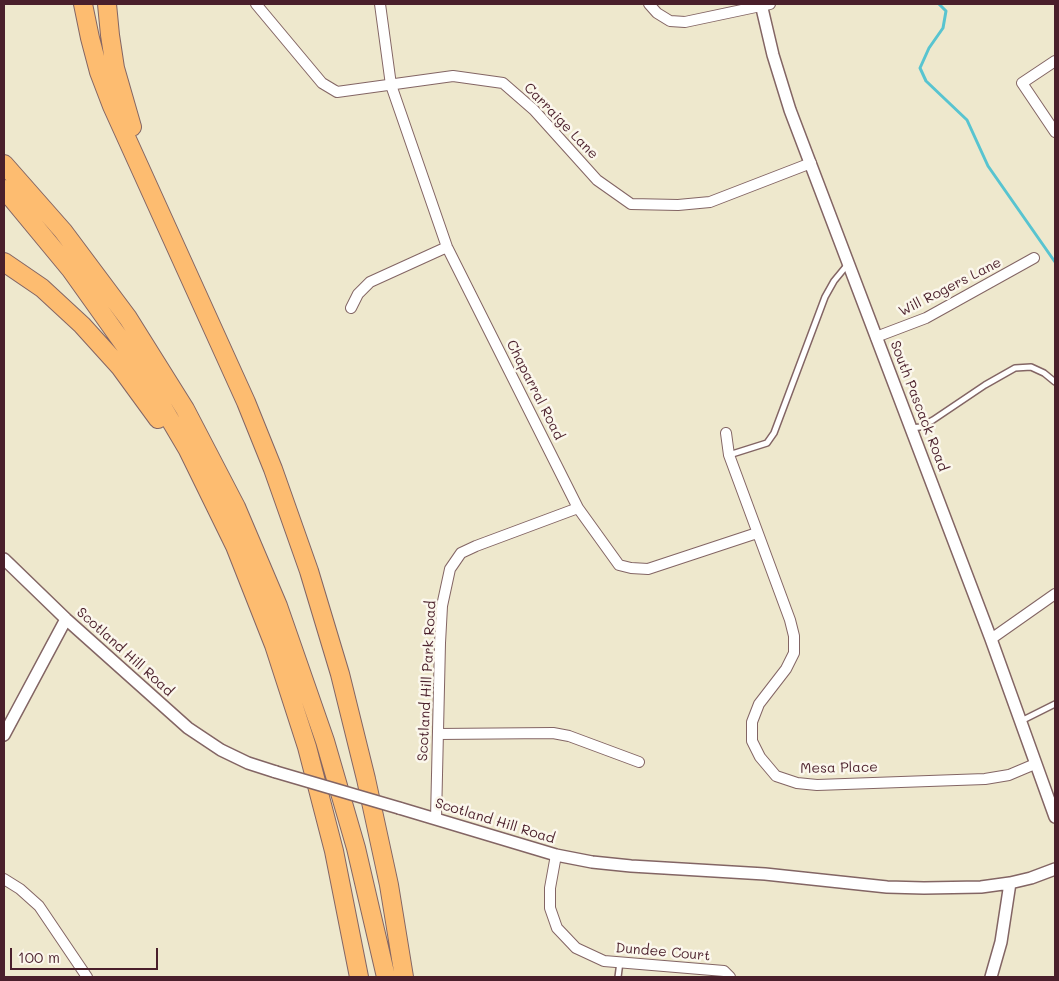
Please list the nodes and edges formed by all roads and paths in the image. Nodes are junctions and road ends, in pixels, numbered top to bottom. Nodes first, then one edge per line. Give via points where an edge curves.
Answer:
1 (83, 4) edge
2 (107, 4) edge
3 (256, 4) edge
4 (380, 4) edge
5 (649, 4) edge
6 (764, 4) edge
7 (1055, 61) edge
8 (391, 85) junction
9 (1055, 132) edge
10 (4, 164) edge
11 (810, 164) junction
12 (4, 189) edge
13 (158, 206) junction
14 (446, 247) junction
15 (1034, 258) dead end
16 (4, 262) edge
17 (849, 264) junction
18 (351, 308) dead end
19 (876, 337) junction
20 (1055, 382) edge
21 (911, 428) junction
22 (726, 433) dead end
23 (728, 455) junction
24 (578, 508) junction
25 (757, 533) junction
26 (4, 560) edge
27 (249, 578) junction
28 (1055, 594) edge
29 (66, 619) junction
30 (991, 639) junction
31 (1055, 704) edge
32 (8, 718) edge
33 (1020, 721) junction
34 (438, 734) junction
35 (4, 735) edge
36 (639, 762) dead end
37 (1035, 764) junction
38 (1055, 818) edge
39 (436, 819) junction
40 (556, 855) junction
41 (1055, 869) edge
42 (4, 880) edge
43 (1010, 882) junction
44 (620, 962) junction
45 (87, 977) edge
46 (359, 977) edge
47 (386, 977) edge
48 (404, 977) edge
49 (618, 977) edge
50 (730, 977) edge
51 (991, 977) edge

1 - 13 highway via 105,89
2 - 13 highway via 119,84
3 - 8 street, Carraige Lane via 322,83 337,92
4 - 8 street, Chaparral Road
5 - 6 street via 670,21 685,22
6 - 11 street, South Pascack Road via 773,55
7 - 9 street via 1022,83
8 - 11 street, Carraige Lane via 453,76 503,83 534,110 597,180 631,204 678,206 710,202
8 - 14 street, Chaparral Road
10 - 47 highway via 63,231 128,318 185,409 228,491 278,606 325,741 356,848
11 - 17 street, South Pascack Road
12 - 27 highway via 71,270 133,357 188,450
13 - 48 highway via 260,435 312,580 345,692 366,779 389,885
14 - 18 street via 370,282 358,294
14 - 24 street, Chaparral Road
15 - 19 street, Will Rogers Lane via 926,318
16 - 27 highway via 62,305 131,382 171,440
17 - 19 street, South Pascack Road
17 - 23 lane via 825,297 774,432 766,444
19 - 21 street, South Pascack Road
20 - 21 lane via 1031,367 1015,368 933,420
21 - 30 street, South Pascack Road
22 - 23 street, Mesa Place
23 - 25 street, Mesa Place
24 - 25 street, Chaparral Road via 619,565 631,568 648,569
24 - 34 street, Scotland Hill Park Road via 461,553 450,569 442,606
25 - 37 street, Mesa Place via 794,636 794,653 759,704 752,722 752,741 776,776 817,785 985,779 1009,775
26 - 29 street, Scotland Hill Road
27 - 46 highway via 286,679 316,780 338,869
28 - 30 street
29 - 32 street
29 - 39 street, Scotland Hill Road, bridge via 188,728 220,750 276,772
30 - 33 street, South Pascack Road
31 - 33 lane
32 - 35 street
33 - 37 street, South Pascack Road
34 - 36 street via 553,733
34 - 39 street, Scotland Hill Park Road
37 - 38 street, South Pascack Road
39 - 40 street, Scotland Hill Road
40 - 43 street, Scotland Hill Road via 631,866 765,874 887,887 951,889
40 - 44 street, Dundee Court via 550,908 557,928 576,948 604,961
41 - 43 street, Scotland Hill Road
42 - 45 street via 39,906
43 - 51 street via 1001,942
44 - 49 lane
44 - 50 street, Dundee Court via 724,971

